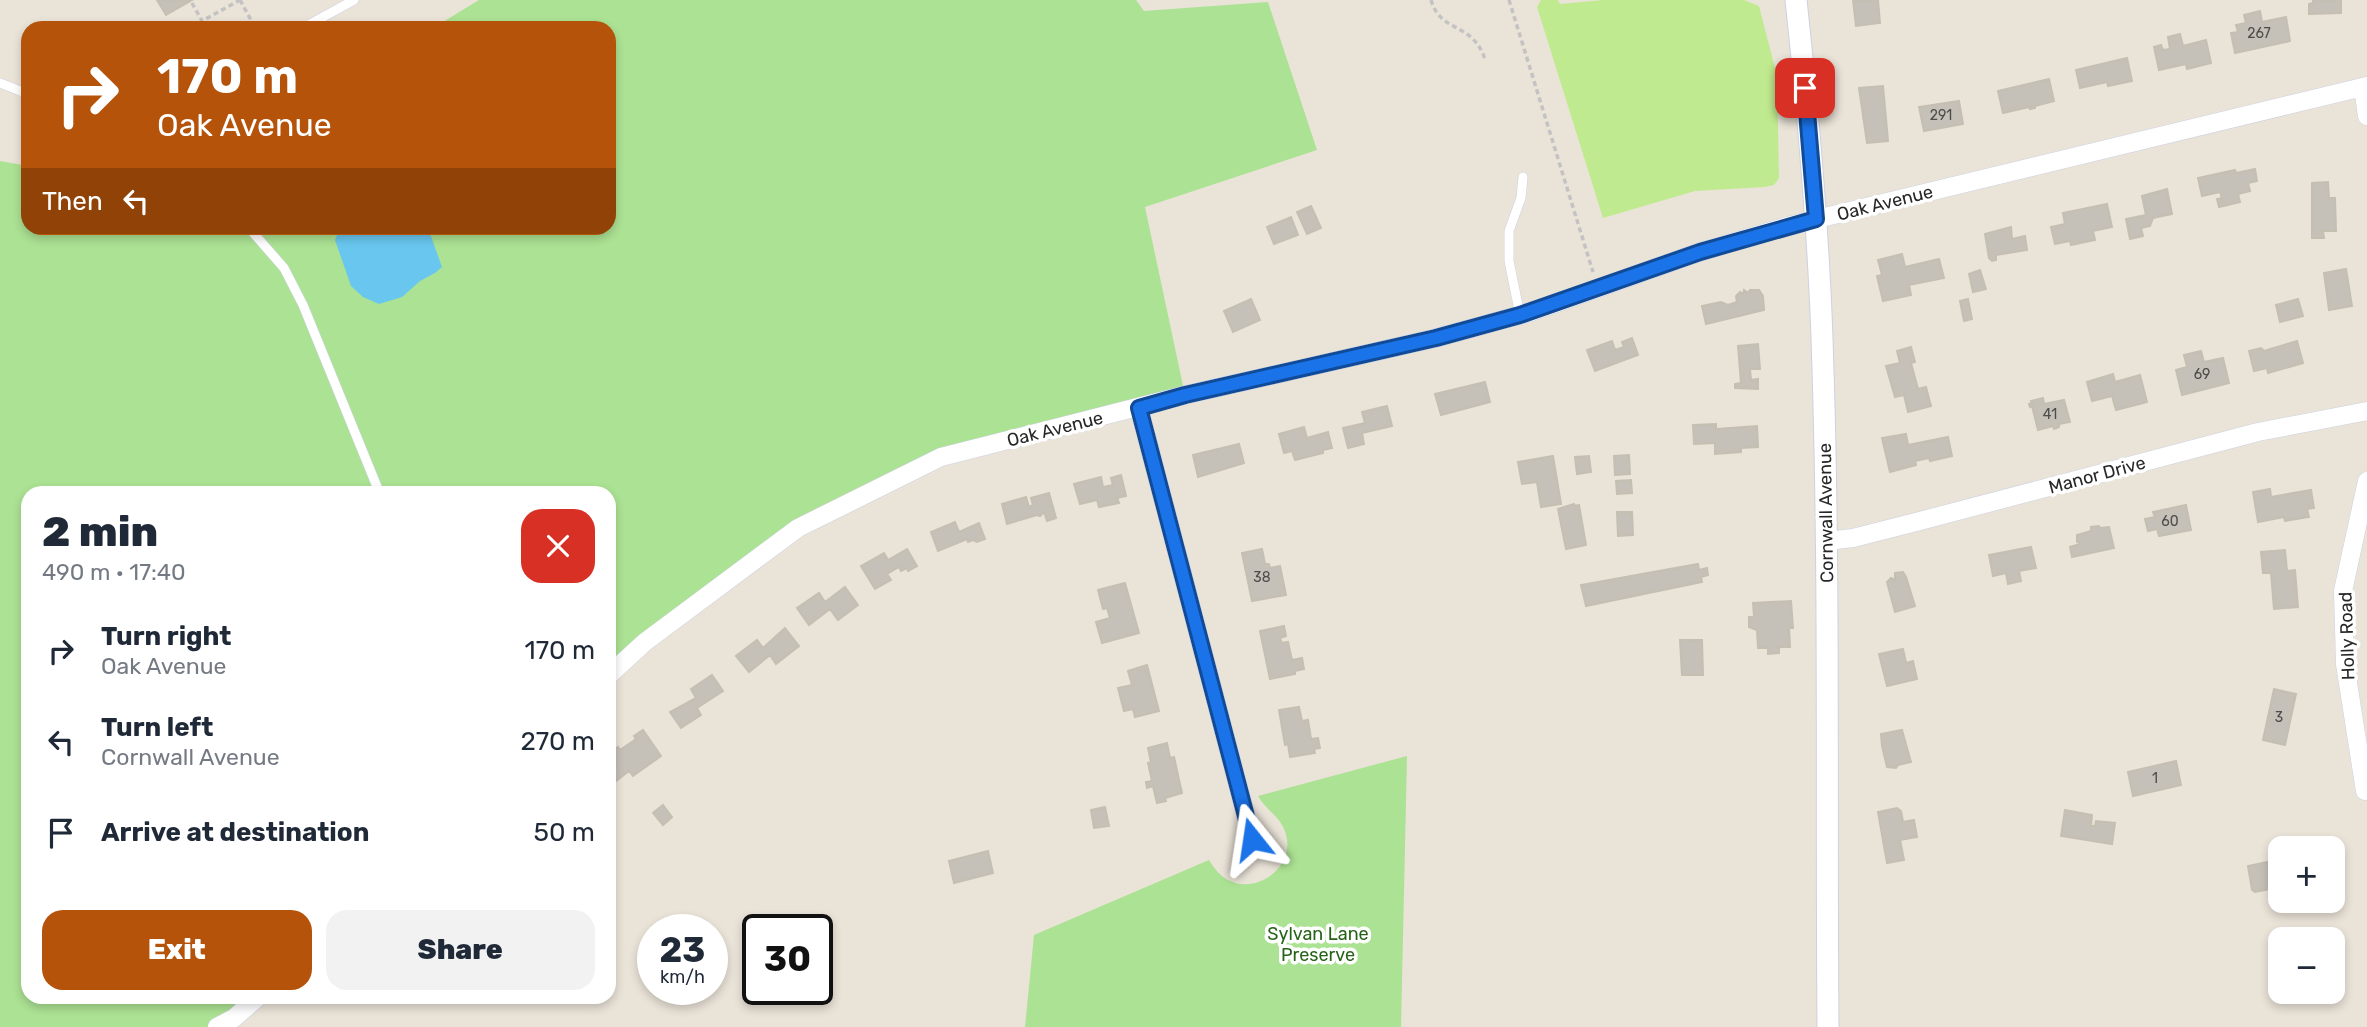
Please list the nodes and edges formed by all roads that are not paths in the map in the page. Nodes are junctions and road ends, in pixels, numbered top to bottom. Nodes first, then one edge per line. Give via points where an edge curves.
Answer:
1 (354, 0) edge
2 (1796, 0) edge
3 (316, 21) edge
4 (0, 83) edge
5 (2365, 86) edge
6 (21, 90) edge
7 (2367, 116) edge
8 (1523, 177) dead end
9 (1816, 219) junction
10 (255, 235) edge
11 (1520, 315) junction
12 (1139, 408) junction
13 (2367, 411) edge
14 (2367, 481) edge
15 (377, 486) edge
16 (1827, 541) junction
17 (616, 669) edge
18 (2365, 791) dead end
19 (1252, 839) dead end
20 (252, 1004) edge
21 (235, 1023) edge
22 (217, 1027) edge
23 (1828, 1027) edge

1 - 3 lane
2 - 9 street, Cornwall Avenue
4 - 6 lane
5 - 7 street
5 - 9 street, Oak Avenue
8 - 11 lane via 1509,231 1509,261
9 - 11 street, Oak Avenue via 1713,248
9 - 16 street, Cornwall Avenue
10 - 15 lane via 284,268 303,305
11 - 12 street, Oak Avenue
12 - 17 street, Oak Avenue via 941,457 798,528
12 - 19 street
13 - 16 street, Manor Drive via 2258,432
14 - 18 street, Holly Road via 2343,591 2345,664
16 - 23 street, Cornwall Avenue
20 - 21 street
21 - 22 street

